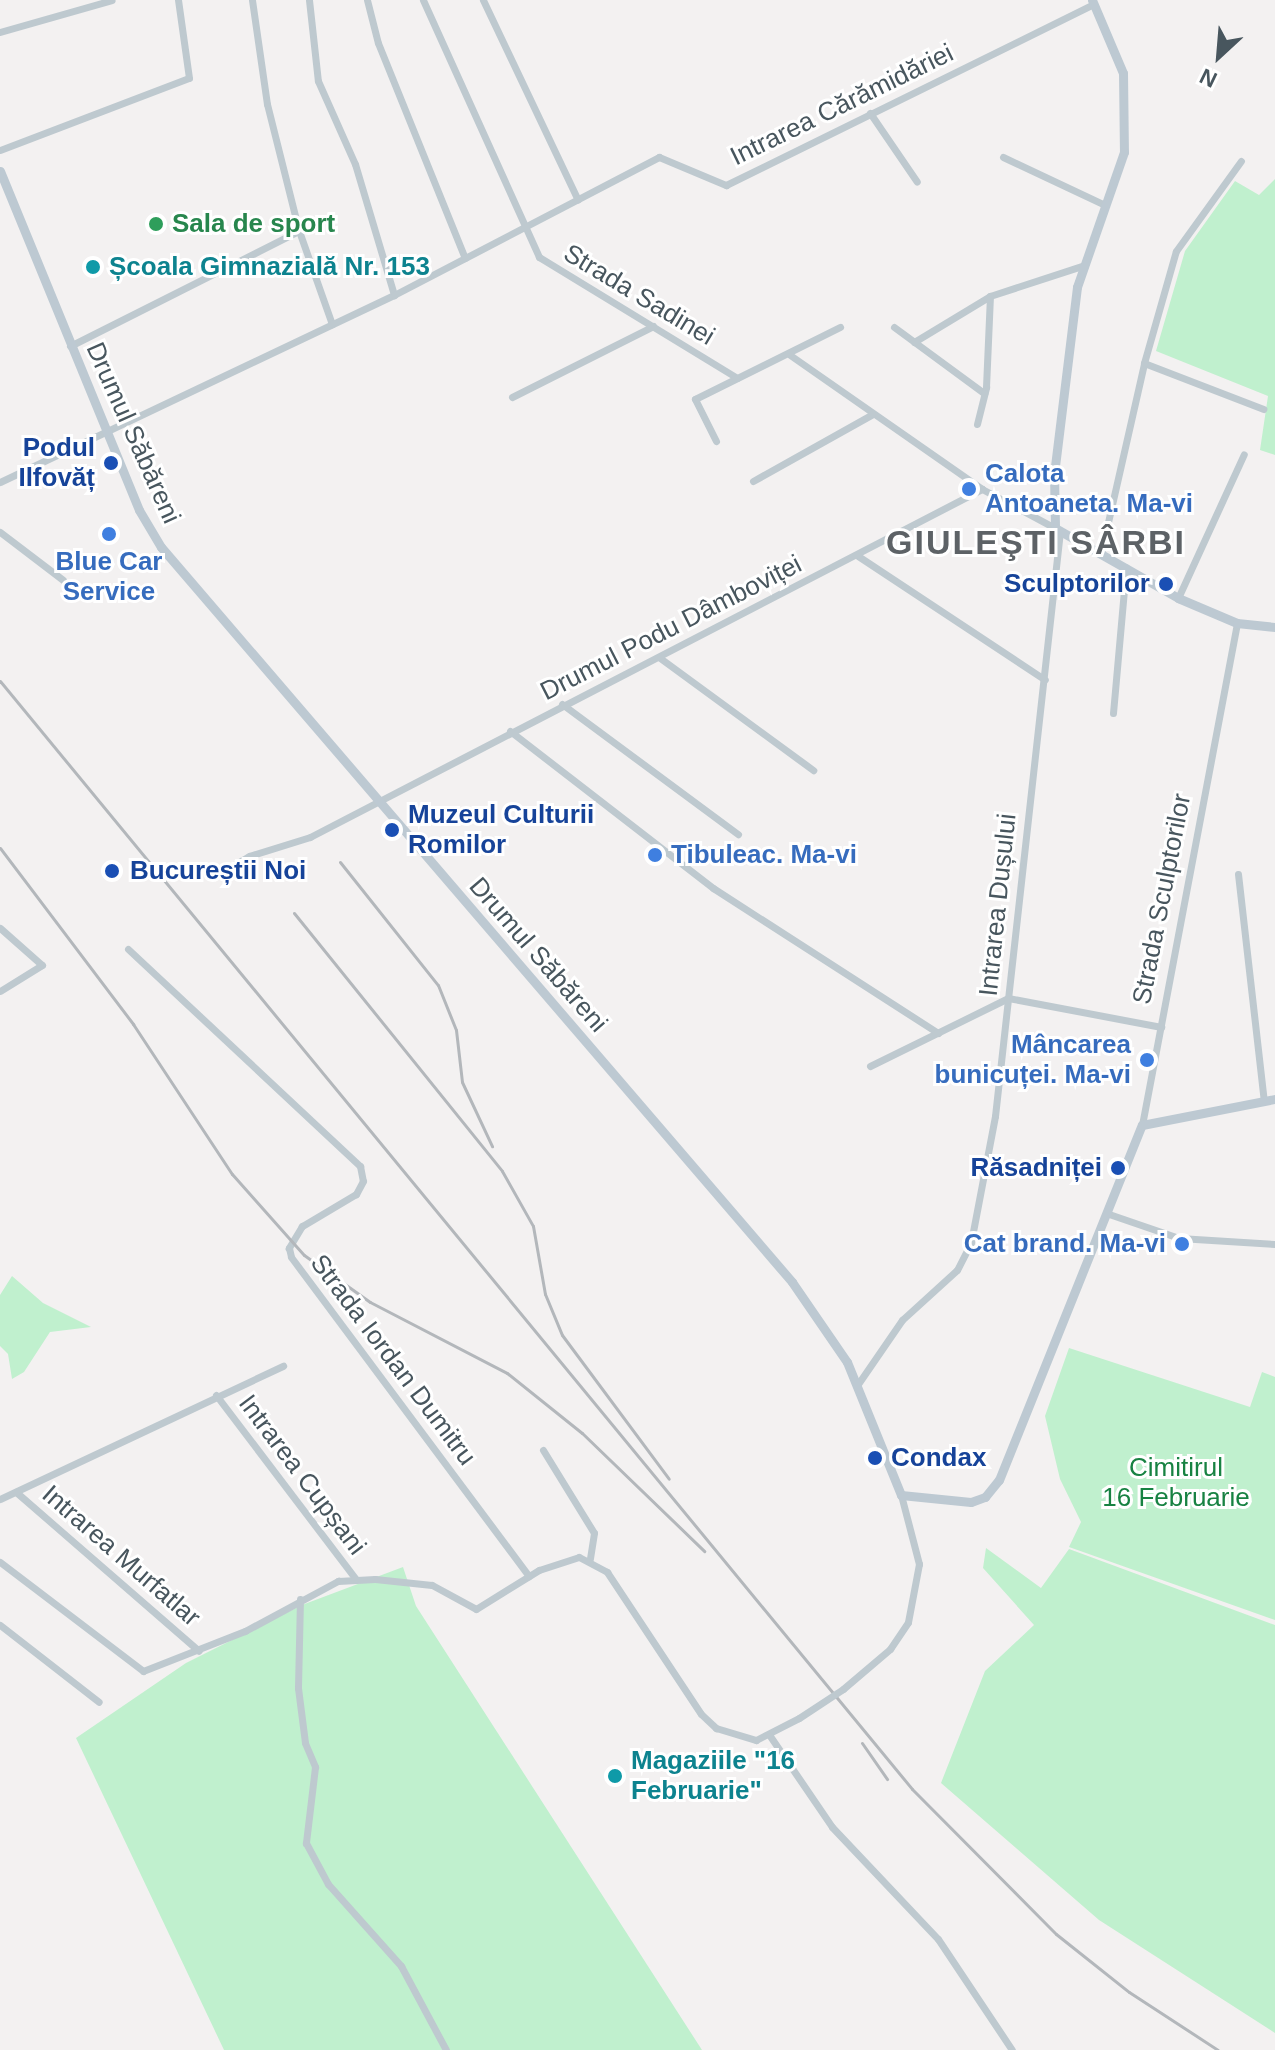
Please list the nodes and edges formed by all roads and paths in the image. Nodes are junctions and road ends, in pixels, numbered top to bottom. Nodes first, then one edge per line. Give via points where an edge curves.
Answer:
1 (112, 0) edge
2 (178, 0) edge
3 (252, 0) edge
4 (309, 0) edge
5 (367, 0) edge
6 (423, 0) edge
7 (483, 0) edge
8 (1093, 2) edge
9 (0, 32) edge
10 (870, 113) junction
11 (0, 150) edge
12 (1003, 157) dead end
13 (1241, 161) dead end
14 (0, 171) edge
15 (917, 182) dead end
16 (578, 200) junction
17 (1105, 205) junction
18 (524, 229) junction
19 (299, 231) junction
20 (465, 258) junction
21 (1082, 266) junction
22 (394, 295) junction
23 (990, 296) junction
24 (332, 324) junction
25 (653, 326) junction
26 (840, 327) dead end
27 (894, 327) dead end
28 (914, 342) junction
29 (70, 346) junction
30 (790, 355) junction
31 (1144, 363) junction
32 (737, 378) junction
33 (984, 393) junction
34 (512, 397) dead end
35 (1263, 409) dead end
36 (873, 414) junction
37 (977, 424) dead end
38 (105, 430) junction
39 (716, 441) dead end
40 (1244, 454) dead end
41 (753, 481) dead end
42 (0, 482) edge
43 (982, 489) junction
44 (1058, 529) junction
45 (0, 532) edge
46 (1101, 553) junction
47 (858, 556) junction
48 (1126, 568) junction
49 (63, 580) dead end
50 (1178, 598) junction
51 (1237, 623) junction
52 (1275, 627) edge
53 (660, 658) junction
54 (1045, 680) junction
55 (562, 704) junction
56 (1113, 713) dead end
57 (510, 731) junction
58 (813, 770) dead end
59 (377, 803) junction
60 (738, 834) dead end
61 (1238, 874) dead end
62 (214, 877) dead end
63 (0, 928) edge
64 (128, 949) dead end
65 (0, 991) edge
66 (1008, 998) junction
67 (1161, 1027) junction
68 (938, 1033) junction
69 (870, 1066) dead end
70 (1275, 1099) edge
71 (1264, 1101) junction
72 (1142, 1125) junction
73 (1106, 1213) junction
74 (1275, 1244) edge
75 (283, 1366) dead end
76 (858, 1384) junction
77 (216, 1395) junction
78 (543, 1450) dead end
79 (16, 1492) junction
80 (901, 1495) junction
81 (0, 1499) edge
82 (590, 1559) junction
83 (0, 1562) edge
84 (529, 1576) junction
85 (355, 1578) junction
86 (300, 1599) junction
87 (0, 1625) edge
88 (199, 1651) junction
89 (99, 1702) dead end
90 (770, 1736) junction
91 (446, 2050) edge
92 (1012, 2050) edge

1 - 9 street
2 - 11 street via 189,78
3 - 19 street via 267,104
4 - 22 street via 318,81 355,164
5 - 20 street via 378,43
6 - 18 street, Strada Sadinei
7 - 16 street
8 - 10 street, Intrarea Cărămidăriei
8 - 17 main road via 1117,52 1125,95 1123,164
10 - 15 street
10 - 16 street, Intrarea Cărămidăriei via 726,185 659,157
12 - 17 street
13 - 31 street via 1176,251
14 - 29 main road, Drumul Săbăreni
16 - 18 street, Intrarea Cărămidăriei
17 - 21 main road
18 - 20 street, Intrarea Cărămidăriei
18 - 25 street, Strada Sadinei via 539,257
19 - 24 street
19 - 29 street
20 - 22 street, Intrarea Cărămidăriei
21 - 23 street
21 - 44 main road via 1054,474
22 - 24 street, Intrarea Cărămidăriei
23 - 28 street
23 - 33 street
24 - 38 street, Intrarea Cărămidăriei
25 - 32 street, Strada Sadinei
25 - 34 street
26 - 30 street
27 - 28 street
28 - 33 street
29 - 38 main road, Drumul Săbăreni
30 - 32 street
30 - 36 street
31 - 35 street
31 - 46 street
32 - 39 street via 695,399
33 - 37 street
36 - 41 street
36 - 43 street
38 - 42 street, Intrarea Cărămidăriei
38 - 59 main road, Drumul Săbăreni via 161,547
40 - 50 street
43 - 44 street
43 - 47 street, Drumul Podu Dâmboviței
44 - 46 main road
44 - 54 street, Intrarea Dușului
45 - 49 street
46 - 48 main road
47 - 53 street, Drumul Podu Dâmboviței
47 - 54 street
48 - 50 main road
48 - 56 street
50 - 51 main road
51 - 52 main road
51 - 67 street, Strada Sculptorilor
53 - 55 street, Drumul Podu Dâmboviței
53 - 58 street
54 - 66 street, Intrarea Dușului
55 - 57 street, Drumul Podu Dâmboviței
55 - 60 street
57 - 59 street, Drumul Podu Dâmboviței
57 - 68 street via 713,888
59 - 62 street, Drumul Podu Dâmboviței via 310,837 249,856
59 - 76 main road, Drumul Săbăreni via 792,1282
61 - 71 street
63 - 65 street via 42,965
64 - 84 street, Strada Iordan Dumitru via 360,1166 363,1181 356,1194 302,1226 289,1248 291,1257
66 - 67 street
66 - 68 street
66 - 76 street, Intrarea Dușului via 995,1116 971,1242 957,1270 902,1320
67 - 72 street, Strada Sculptorilor
68 - 69 street
70 - 71 main road
71 - 72 main road
72 - 73 main road, Strada Sculptorilor
73 - 74 street via 1179,1238
73 - 80 main road, Strada Sculptorilor via 999,1480 985,1497 971,1502
75 - 77 street
76 - 80 main road, Drumul Săbăreni
77 - 79 street
77 - 85 street, Intrarea Cupșani
78 - 82 street via 594,1533
79 - 81 street
79 - 88 street, Intrarea Murfatlar
80 - 90 street, Drumul Săbăreni, bridge via 919,1564 908,1622 890,1649 843,1689
82 - 84 street via 563,1558
82 - 90 street via 607,1572 708,1721 744,1739
83 - 88 street via 143,1671
84 - 85 street via 476,1609 432,1585
85 - 86 street
86 - 88 street
86 - 91 street via 298,1688 305,1743 315,1767 306,1843 328,1884 401,1966
87 - 89 street
90 - 92 street via 832,1827 938,1939

